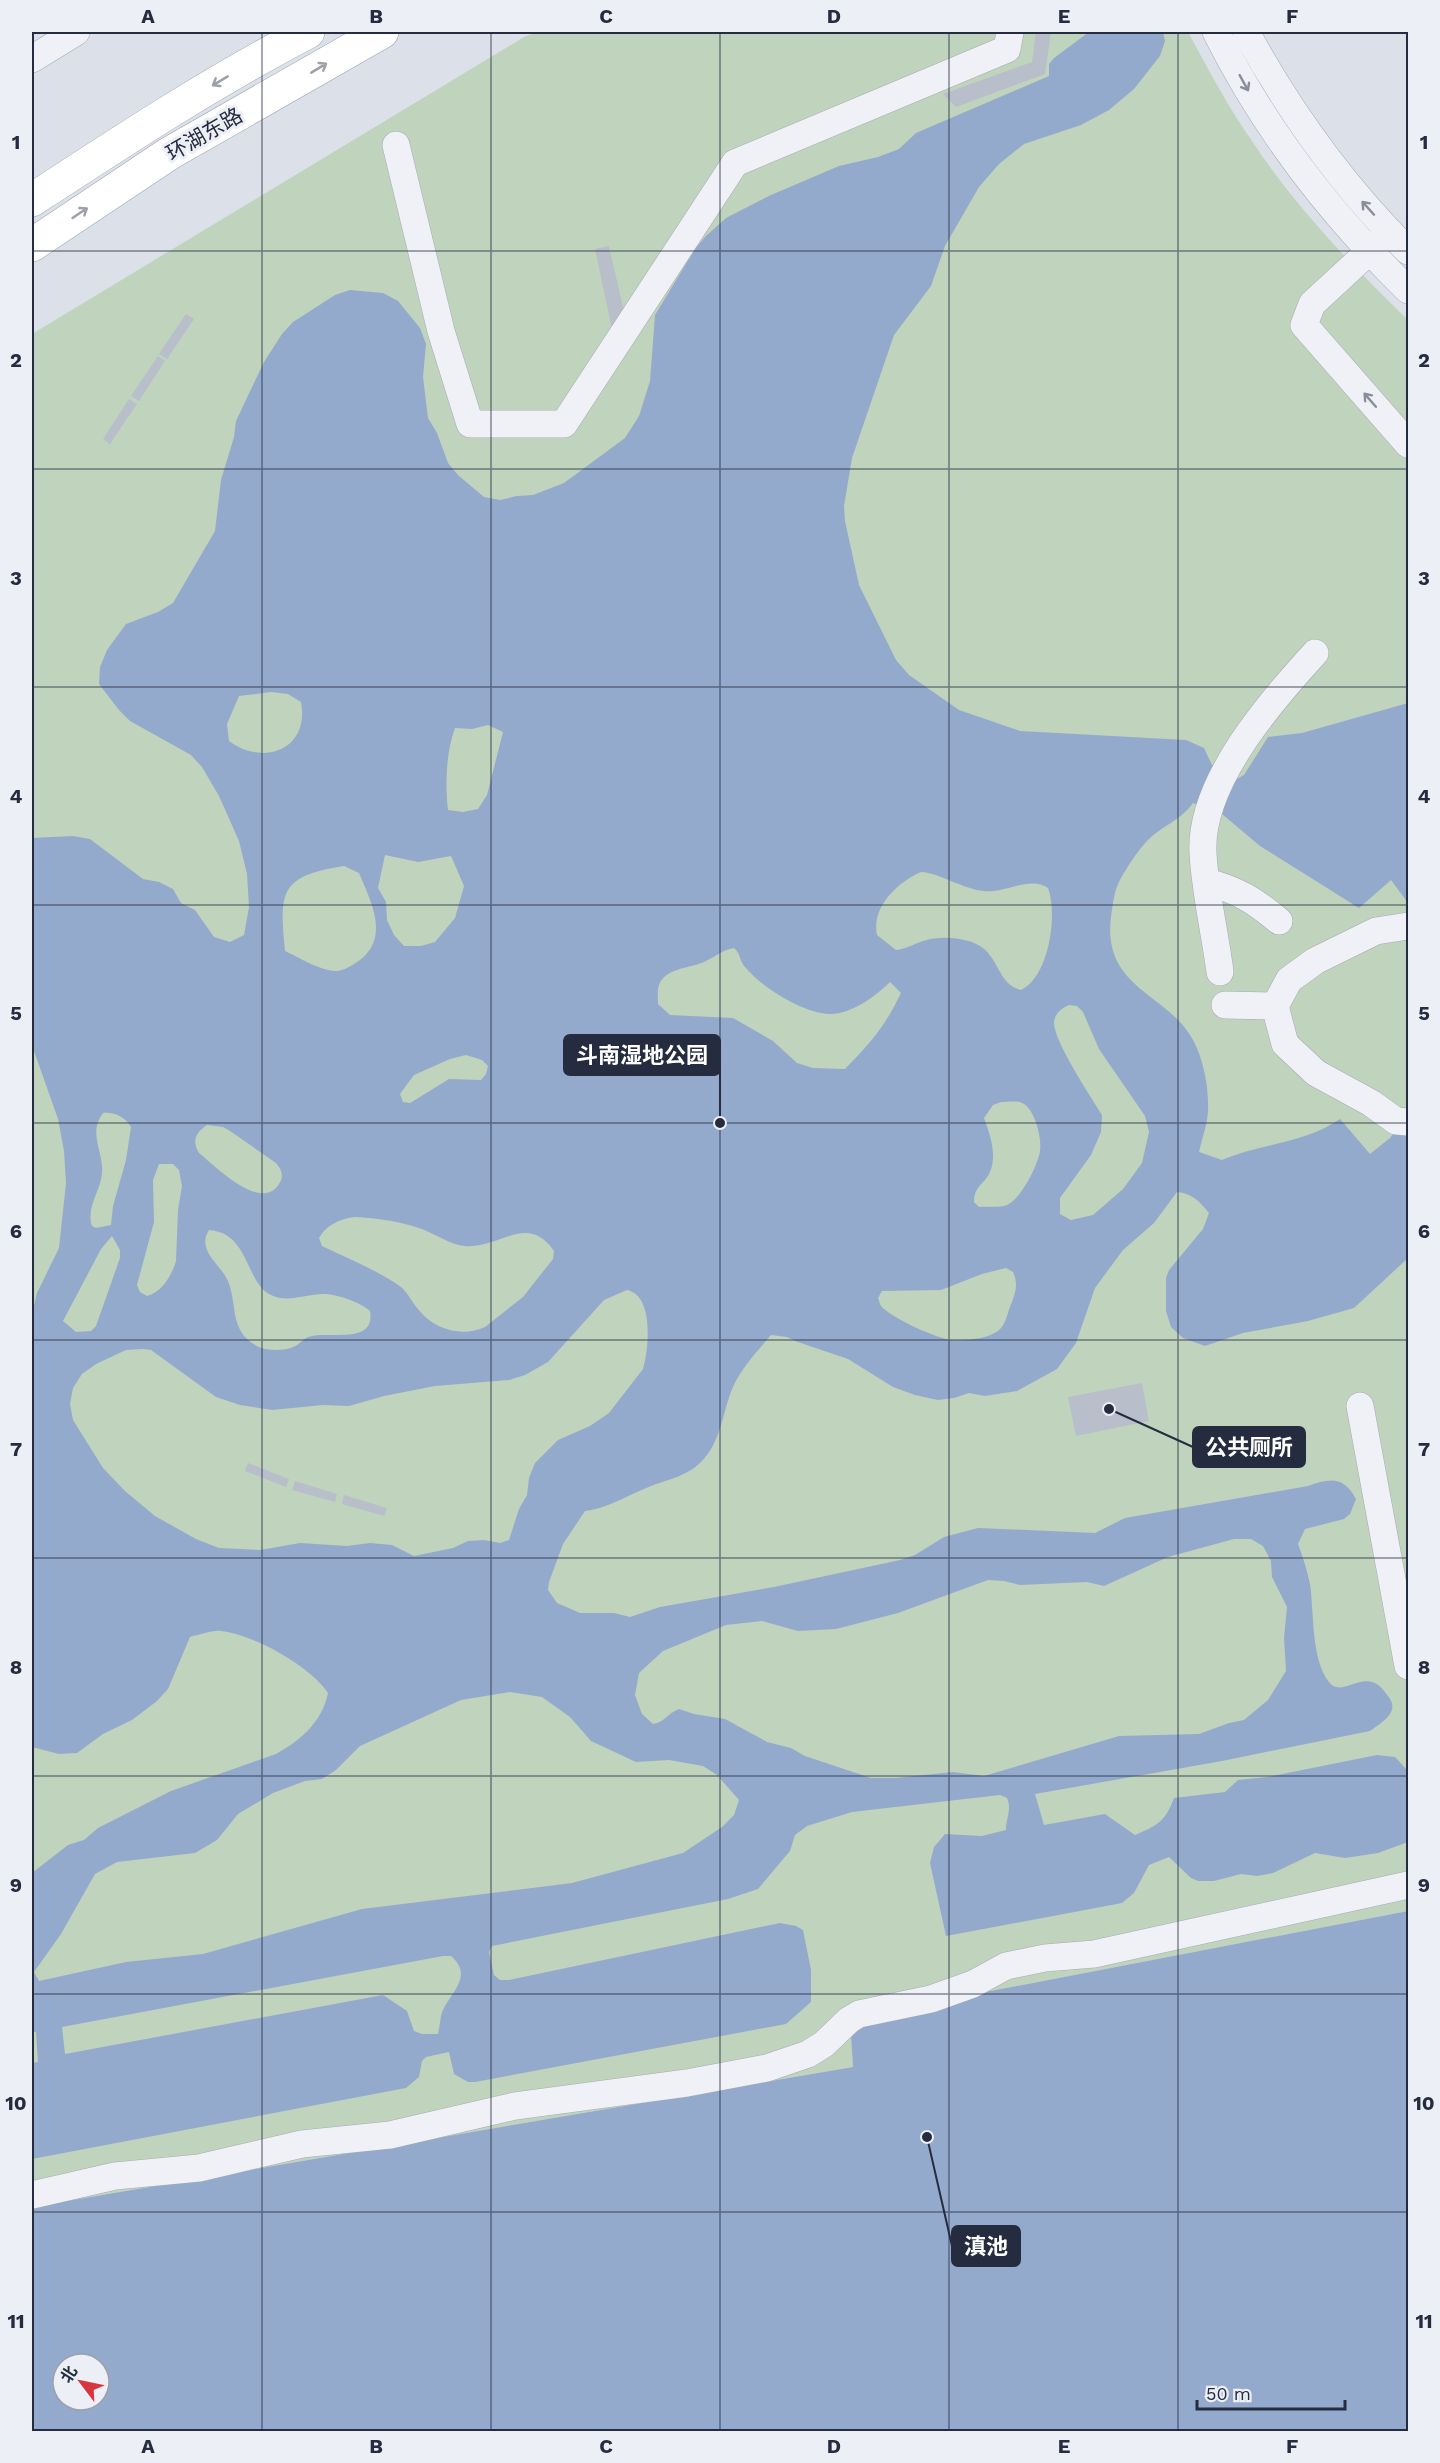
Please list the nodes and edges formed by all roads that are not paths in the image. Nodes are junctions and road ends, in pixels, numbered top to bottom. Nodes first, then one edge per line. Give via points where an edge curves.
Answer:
1 (76, 32) edge
2 (308, 32) edge
3 (382, 32) edge
4 (1010, 32) edge
5 (1216, 32) edge
6 (1246, 32) edge
7 (265, 54) junction
8 (32, 59) edge
9 (280, 91) junction
10 (396, 145) dead end
11 (32, 200) edge
12 (1399, 241) edge
13 (32, 245) edge
14 (1368, 251) junction
15 (1408, 290) edge
16 (1408, 444) edge
17 (1315, 652) dead end
18 (1207, 882) junction
19 (1279, 921) dead end
20 (1408, 926) edge
21 (1220, 972) dead end
22 (1225, 1005) dead end
23 (1275, 1006) junction
24 (1408, 1122) edge
25 (1360, 1406) dead end
26 (1408, 1666) edge
27 (1408, 1885) edge
28 (32, 2195) edge

1 - 8 street
2 - 7 main road, 环湖东路
9 -> 3 main road, 环湖东路
4 - 10 street via 1007,49 735,163 564,424 470,424 441,331
5 -> 14 street via 1262,114
12 -> 6 street via 1362,201 1304,126
7 - 9 main road
7 -> 11 main road, 环湖东路 via 144,126
13 -> 9 main road, 环湖东路 via 170,153
12 - 14 street
14 - 15 street
16 -> 14 street via 1304,325 1312,304
17 - 18 street via 1235,753 1210,807 1204,831
18 - 19 street via 1231,888 1255,901
18 - 21 street
20 - 23 street via 1376,931 1315,961 1289,980
22 - 23 street
23 - 24 street via 1285,1044 1316,1073 1396,1121
25 - 26 street
27 - 28 street via 1094,1954 1006,1966 931,2000 859,2014 808,2054 767,2068 515,2106 390,2135 302,2144 199,2168 115,2176

